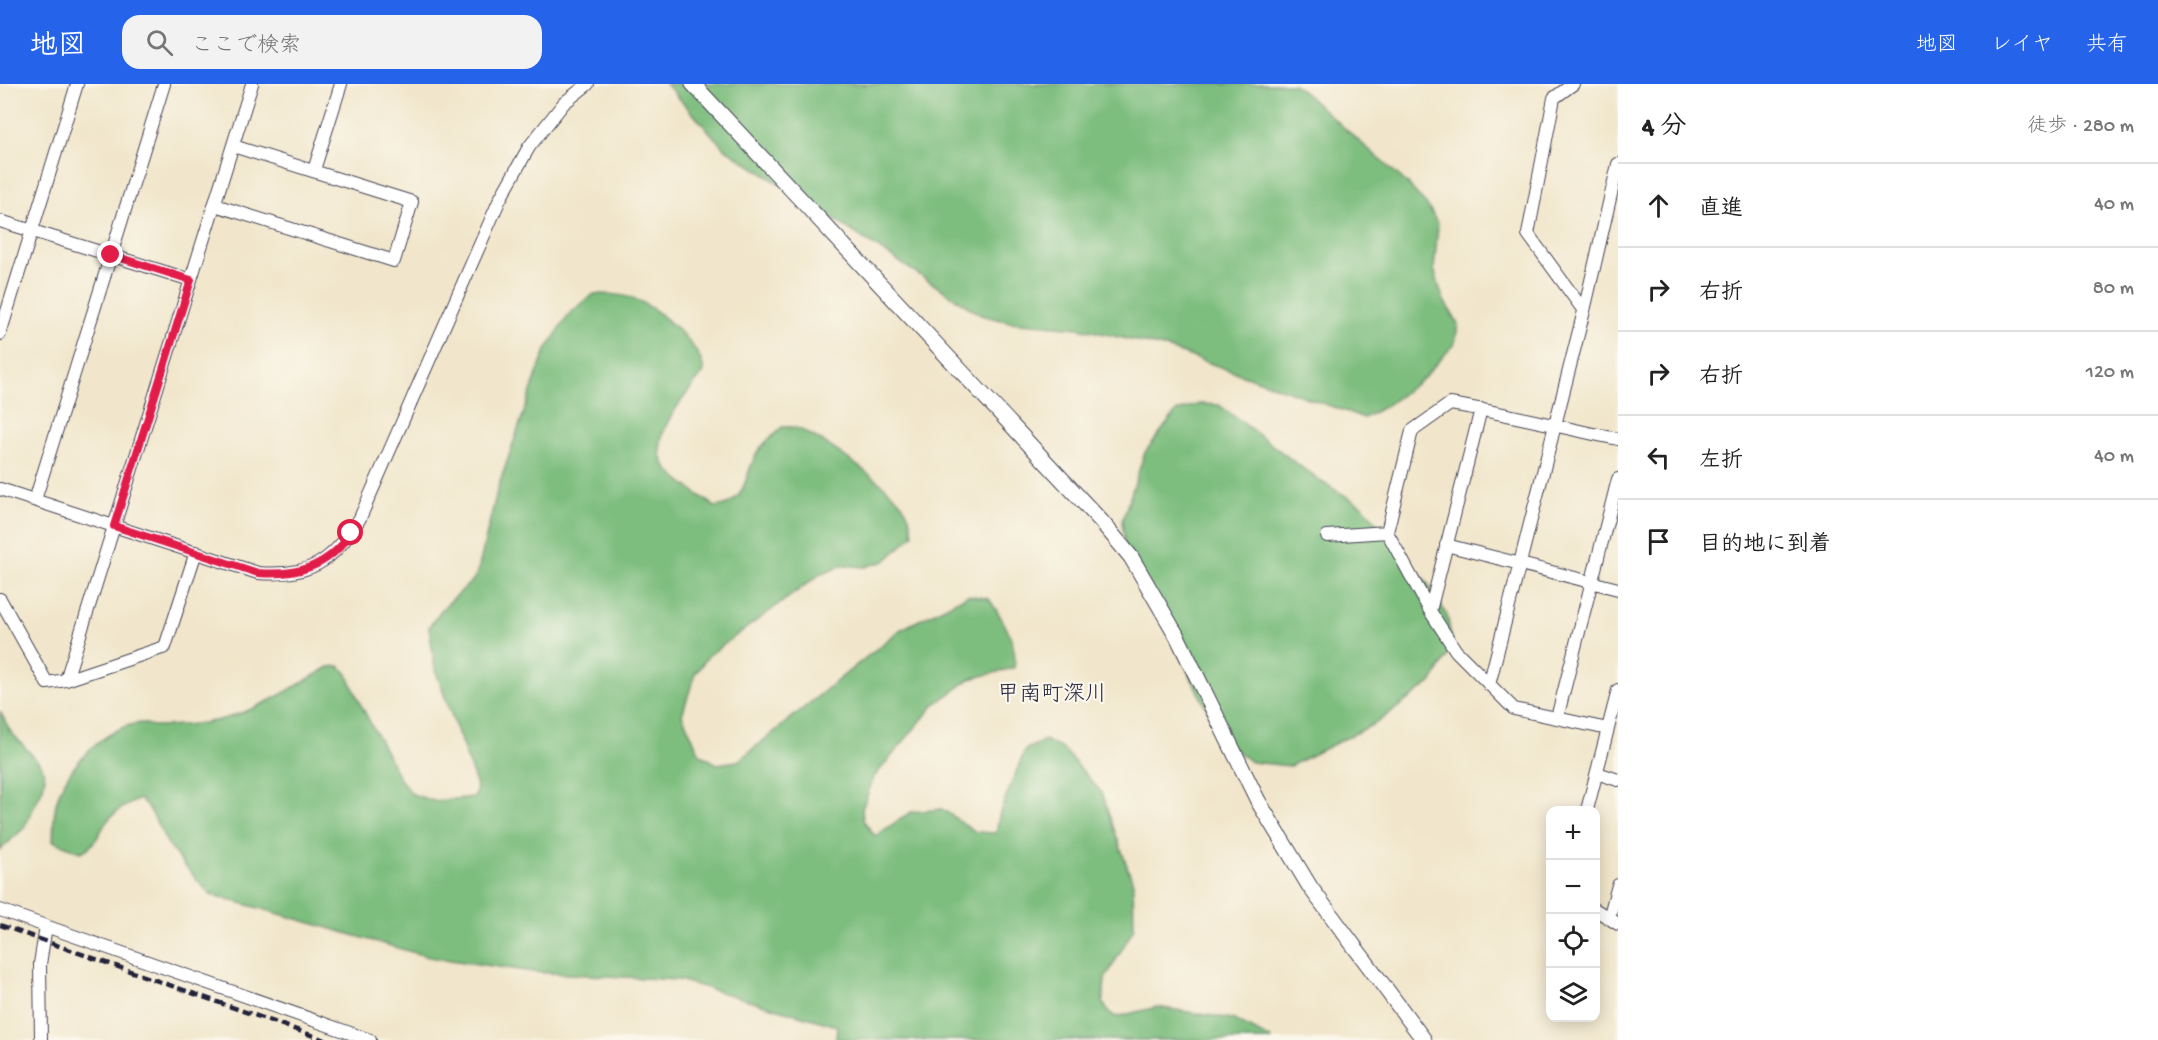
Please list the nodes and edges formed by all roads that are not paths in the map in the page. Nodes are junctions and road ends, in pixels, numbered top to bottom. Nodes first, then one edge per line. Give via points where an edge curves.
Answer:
1 (76, 84) edge
2 (164, 84) edge
3 (252, 84) edge
4 (340, 84) edge
5 (588, 84) edge
6 (693, 84) edge
7 (1573, 84) edge
8 (233, 146) junction
9 (1618, 164) edge
10 (314, 170) junction
11 (215, 204) junction
12 (1613, 207) edge
13 (0, 221) edge
14 (32, 231) junction
15 (111, 255) junction
16 (191, 280) junction
17 (1584, 311) junction
18 (0, 334) edge
19 (1481, 409) junction
20 (1554, 427) junction
21 (1618, 439) edge
22 (1618, 479) edge
23 (0, 489) edge
24 (35, 500) junction
25 (114, 526) junction
26 (1386, 532) junction
27 (1327, 536) dead end
28 (1446, 545) junction
29 (196, 552) junction
30 (1519, 564) junction
31 (1592, 582) junction
32 (1618, 589) edge
33 (0, 599) edge
34 (1430, 611) junction
35 (66, 680) junction
36 (1489, 685) junction
37 (1618, 690) edge
38 (1557, 718) junction
39 (1608, 729) junction
40 (1597, 773) junction
41 (1618, 780) edge
42 (1588, 806) edge
43 (1618, 885) edge
44 (0, 910) edge
45 (1600, 912) edge
46 (1614, 921) edge
47 (46, 926) junction
48 (41, 1040) edge
49 (370, 1040) edge
50 (1424, 1040) edge

1 - 14 street
2 - 15 street
3 - 8 street
4 - 10 street
5 - 29 street via 564,103 529,147 500,199 360,518 343,544 334,554 306,569 275,574 258,573
6 - 50 street via 1131,557 1177,636 1275,830 1310,887
7 - 17 street via 1554,98 1528,234
8 - 10 street
8 - 11 street
9 - 12 street
10 - 11 street via 412,202 394,261
11 - 16 street
12 - 17 street
13 - 14 street
14 - 15 street
14 - 18 street
15 - 16 street
15 - 24 street
16 - 25 street
17 - 20 street
19 - 20 street
19 - 26 street via 1450,404 1412,431
19 - 28 street
20 - 21 street
20 - 30 street
22 - 31 street
23 - 24 street
24 - 25 street
25 - 29 street
25 - 35 street
26 - 27 street
26 - 34 street
28 - 30 street
28 - 34 street
29 - 35 street via 165,647
30 - 31 street
30 - 36 street
31 - 32 street
31 - 38 street
33 - 35 street via 46,683
34 - 36 street via 1456,651
36 - 38 street via 1514,709
37 - 39 street
38 - 39 street
39 - 40 street
40 - 41 street
40 - 42 street
43 - 46 street
44 - 47 street
45 - 46 street
47 - 48 street via 40,964
47 - 49 street

